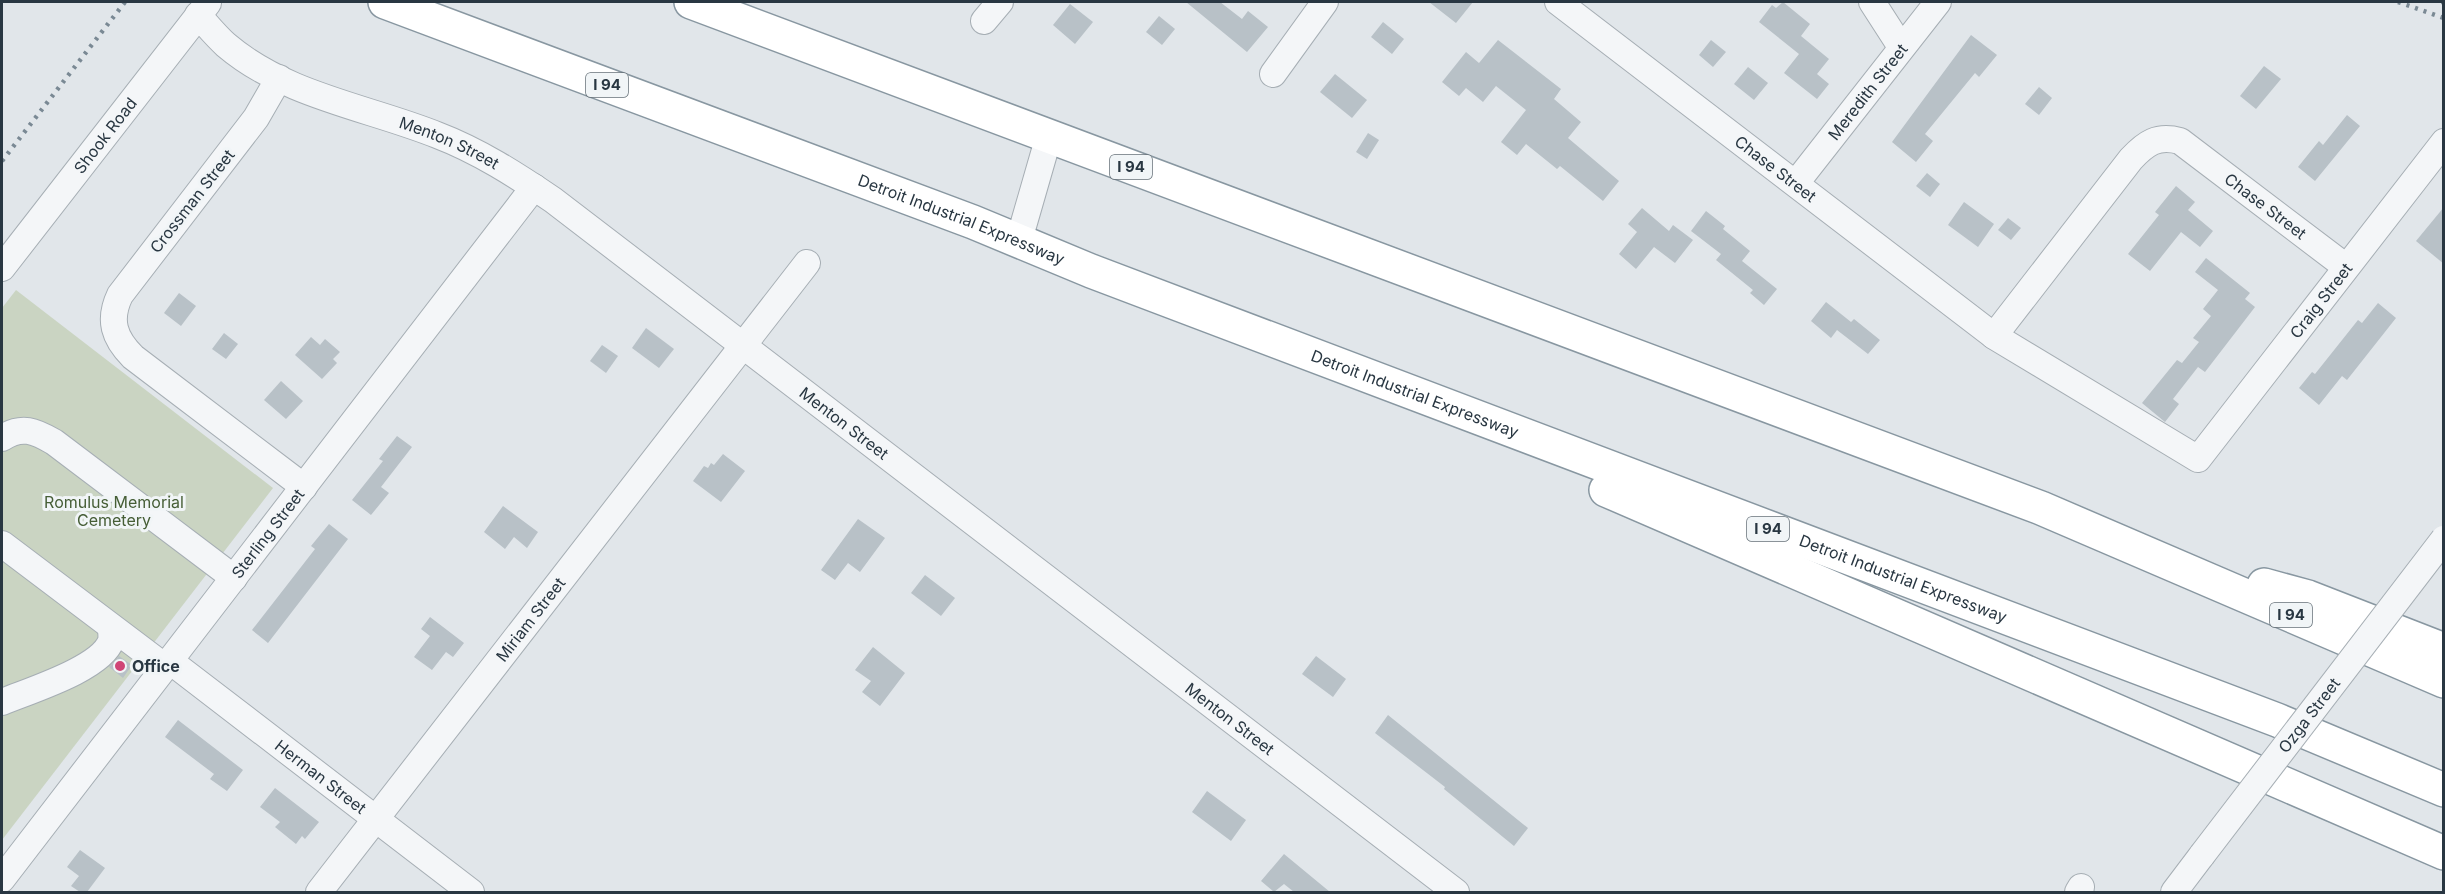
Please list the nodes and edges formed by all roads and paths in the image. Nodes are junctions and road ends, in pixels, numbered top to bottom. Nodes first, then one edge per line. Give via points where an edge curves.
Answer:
1 (385, 2) edge
2 (691, 2) edge
3 (1325, 2) edge
4 (1558, 2) edge
5 (1872, 2) edge
6 (1938, 2) edge
7 (203, 8) edge
8 (1901, 48) junction
9 (1273, 74) dead end
10 (279, 78) junction
11 (1049, 136) junction
12 (2444, 142) edge
13 (1796, 183) junction
14 (534, 187) junction
15 (1019, 240) junction
16 (807, 263) dead end
17 (2346, 267) junction
18 (2, 268) edge
19 (1091, 271) junction
20 (1994, 336) junction
21 (742, 345) junction
22 (2, 438) edge
23 (2198, 459) joint
24 (304, 488) junction
25 (2444, 539) edge
26 (2, 544) edge
27 (2138, 549) junction
28 (234, 578) junction
29 (111, 627) junction
30 (2444, 650) edge
31 (168, 664) junction
32 (2444, 681) edge
33 (2, 702) edge
34 (2230, 760) junction
35 (2444, 790) edge
36 (375, 819) junction
37 (2444, 853) edge
38 (2444, 873) edge
39 (2, 879) edge
40 (319, 892) edge
41 (471, 892) edge
42 (1456, 892) edge
43 (2174, 892) edge

1 - 15 highway, Detroit Industrial Expressway / I 94
2 - 11 highway, I 94
3 - 9 street
4 - 13 street, Chase Street
5 - 8 street
6 - 8 street, Meredith Street
7 - 10 street, Menton Street via 227,45
7 - 18 street, Shook Road
8 - 13 street, Meredith Street
10 - 14 street, Menton Street via 316,95 437,135 492,160
10 - 24 street, Crossman Street via 256,118 120,295 114,308 114,326 118,339 133,357
11 - 15 street
11 - 27 highway, I 94 via 1956,476
12 - 17 street, Craig Street
13 - 20 street, Chase Street
14 - 21 street, Menton Street
14 - 24 street, Sterling Street
15 - 19 highway, Detroit Industrial Expressway / I 94
16 - 21 street, Miriam Street
17 - 20 street, Chase Street via 2180,141 2157,139 2144,144 2131,159
17 - 23 street, Craig Street
19 - 34 highway
19 - 35 highway, Detroit Industrial Expressway / I 94 via 2277,720
20 - 23 street, Chase Street
21 - 36 street, Miriam Street
21 - 42 street, Menton Street
22 - 28 street via 13,431 31,430 54,442
24 - 28 street, Sterling Street
25 - 43 street, Ozga Street, bridge
26 - 29 street, Herman Street
27 - 30 highway via 2308,597
27 - 32 highway, I 94
28 - 31 street, Sterling Street
29 - 31 street, Herman Street
29 - 33 street via 112,640 102,654 84,667
31 - 36 street, Herman Street
31 - 39 street, Sterling Street
34 - 37 highway
34 - 38 highway via 2323,814
36 - 40 street, Miriam Street
36 - 41 street, Herman Street

